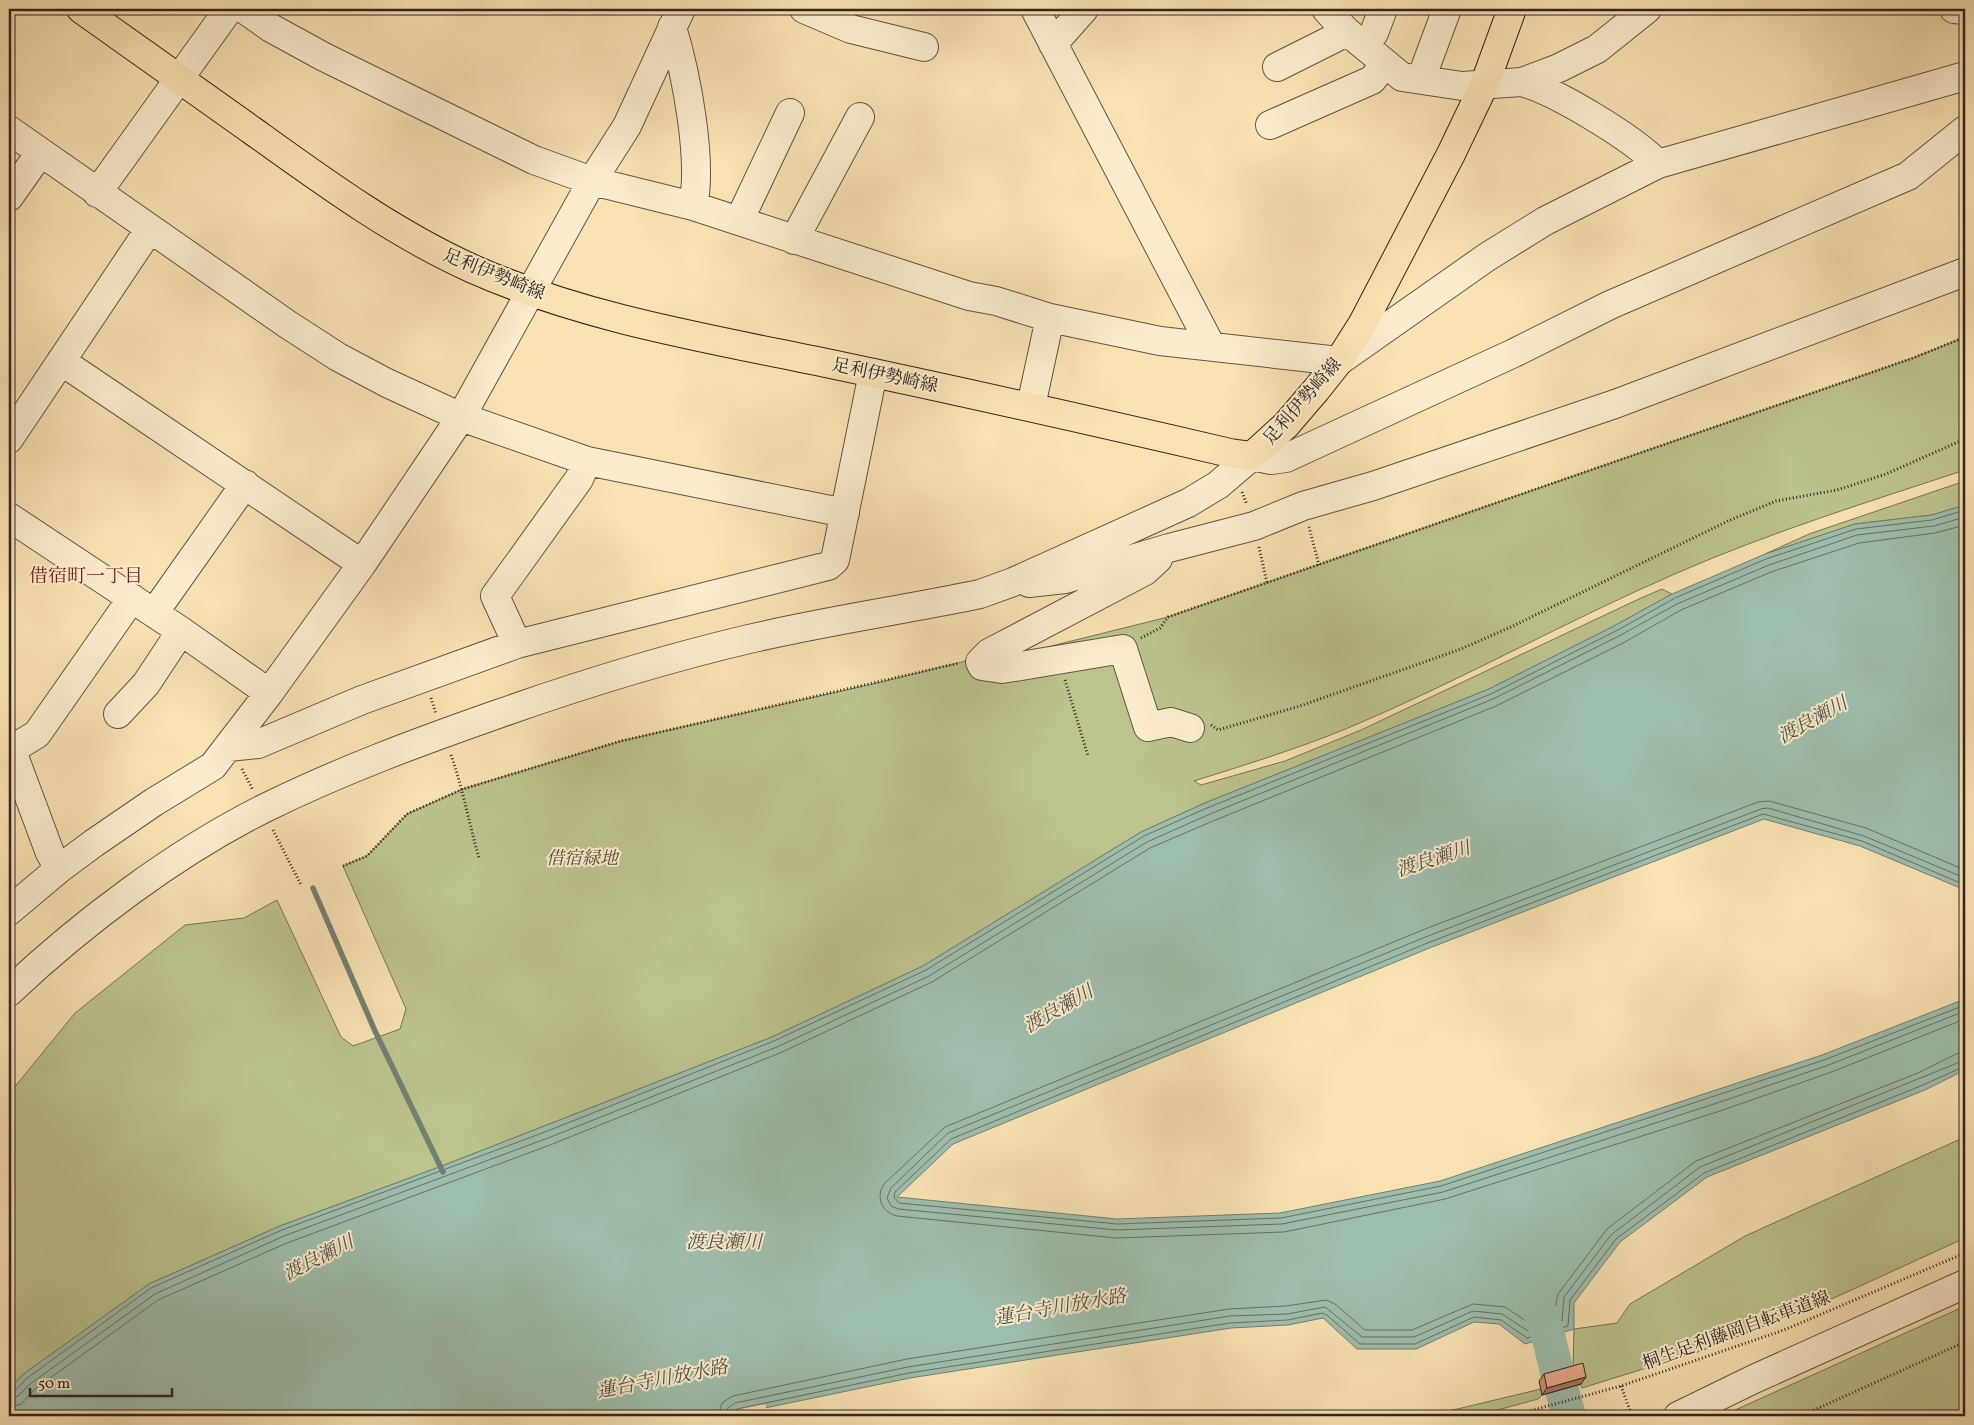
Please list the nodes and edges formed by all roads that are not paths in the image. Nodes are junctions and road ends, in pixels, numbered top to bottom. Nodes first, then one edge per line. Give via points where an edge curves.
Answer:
1 (81, 9) edge
2 (229, 9) edge
3 (244, 9) edge
4 (804, 9) edge
5 (1035, 9) edge
6 (1084, 9) edge
7 (1326, 9) edge
8 (1383, 9) edge
9 (1447, 9) edge
10 (1512, 9) edge
11 (1647, 9) edge
12 (1954, 9) edge
13 (1965, 10) edge
14 (676, 18) edge
15 (1354, 37) junction
16 (1053, 44) junction
17 (924, 47) dead end
18 (1385, 64) junction
19 (1277, 67) dead end
20 (1965, 76) edge
21 (178, 77) junction
22 (1421, 79) junction
23 (1522, 82) junction
24 (1485, 83) junction
25 (790, 113) dead end
26 (860, 117) dead end
27 (1270, 125) dead end
28 (9, 130) edge
29 (1965, 130) edge
30 (40, 153) junction
31 (1658, 164) junction
32 (592, 181) junction
33 (97, 193) junction
34 (9, 197) edge
35 (693, 206) junction
36 (739, 221) junction
37 (149, 230) junction
38 (794, 240) junction
39 (1965, 272) edge
40 (530, 291) junction
41 (1050, 318) junction
42 (1211, 346) junction
43 (62, 361) junction
44 (1339, 361) junction
45 (873, 373) junction
46 (1031, 406) junction
47 (461, 417) junction
48 (9, 439) edge
49 (1252, 456) junction
50 (587, 461) junction
51 (245, 484) junction
52 (845, 513) junction
53 (9, 517) edge
54 (1169, 548) junction
55 (362, 564) junction
56 (1012, 582) junction
57 (132, 598) junction
58 (154, 613) junction
59 (181, 631) junction
60 (517, 644) junction
61 (269, 693) junction
62 (118, 714) dead end
63 (1190, 728) road end
64 (10, 747) edge
65 (233, 754) junction
66 (59, 869) junction
67 (9, 911) edge
68 (9, 992) edge
69 (1965, 1284) edge
70 (1678, 1416) edge

1 - 21 main road, 足利伊勢崎線
2 - 21 street
3 - 32 street via 324,57 472,131 534,160
4 - 17 street via 851,29
5 - 16 street
6 - 16 street
7 - 15 street
8 - 15 street via 1374,33
9 - 22 street
10 - 24 main road, 足利伊勢崎線
11 - 23 street via 1597,49
12 - 13 street
14 - 32 street via 627,126
14 - 35 street via 693,135 696,194
15 - 18 street
15 - 19 street via 1335,38
16 - 42 street
18 - 22 street via 1402,77
18 - 27 street via 1372,80
20 - 31 street
21 - 33 street
21 - 40 main road, 足利伊勢崎線 via 303,168 423,244
22 - 24 street via 1462,86
23 - 24 street
23 - 31 street via 1557,96 1644,150
24 - 44 main road, 足利伊勢崎線 via 1363,323
25 - 36 street
26 - 38 street
28 - 30 street
29 - 49 street via 1908,176 1610,304 1514,353 1286,458 1272,460
30 - 33 street
30 - 34 street
31 - 44 street via 1546,221 1486,257
32 - 35 street
32 - 40 street
33 - 37 street
35 - 36 street
36 - 38 street
37 - 43 street
37 - 47 street via 338,357
38 - 41 street via 969,296
39 - 54 street via 1615,404 1373,486 1303,506 1254,526
40 - 45 main road, 足利伊勢崎線 via 676,332
40 - 47 street
41 - 42 street via 1160,341
41 - 46 street
42 - 44 street
43 - 48 street
43 - 51 street
44 - 49 main road, 足利伊勢崎線 via 1286,425
45 - 46 main road, 足利伊勢崎線
45 - 52 street
46 - 49 main road, 足利伊勢崎線
47 - 50 street
47 - 55 street
49 - 56 street via 1218,485 1188,503
50 - 52 street
50 - 60 street via 578,480 495,596
51 - 55 street
51 - 58 street
52 - 60 street via 835,560 828,566
53 - 57 street
54 - 56 street via 1065,579
54 - 63 street via 1145,571 983,656 980,662 986,668 1002,669 1123,648 1148,728 1170,722
55 - 61 street
56 - 68 street via 980,594 739,642 575,687 392,751 262,810 206,842 113,905
57 - 58 street
57 - 64 street via 37,734
58 - 59 street
59 - 61 street
59 - 62 street via 146,684
60 - 65 street via 362,700
61 - 65 street
64 - 66 street
65 - 66 street via 154,802
66 - 67 street
69 - 70 street

